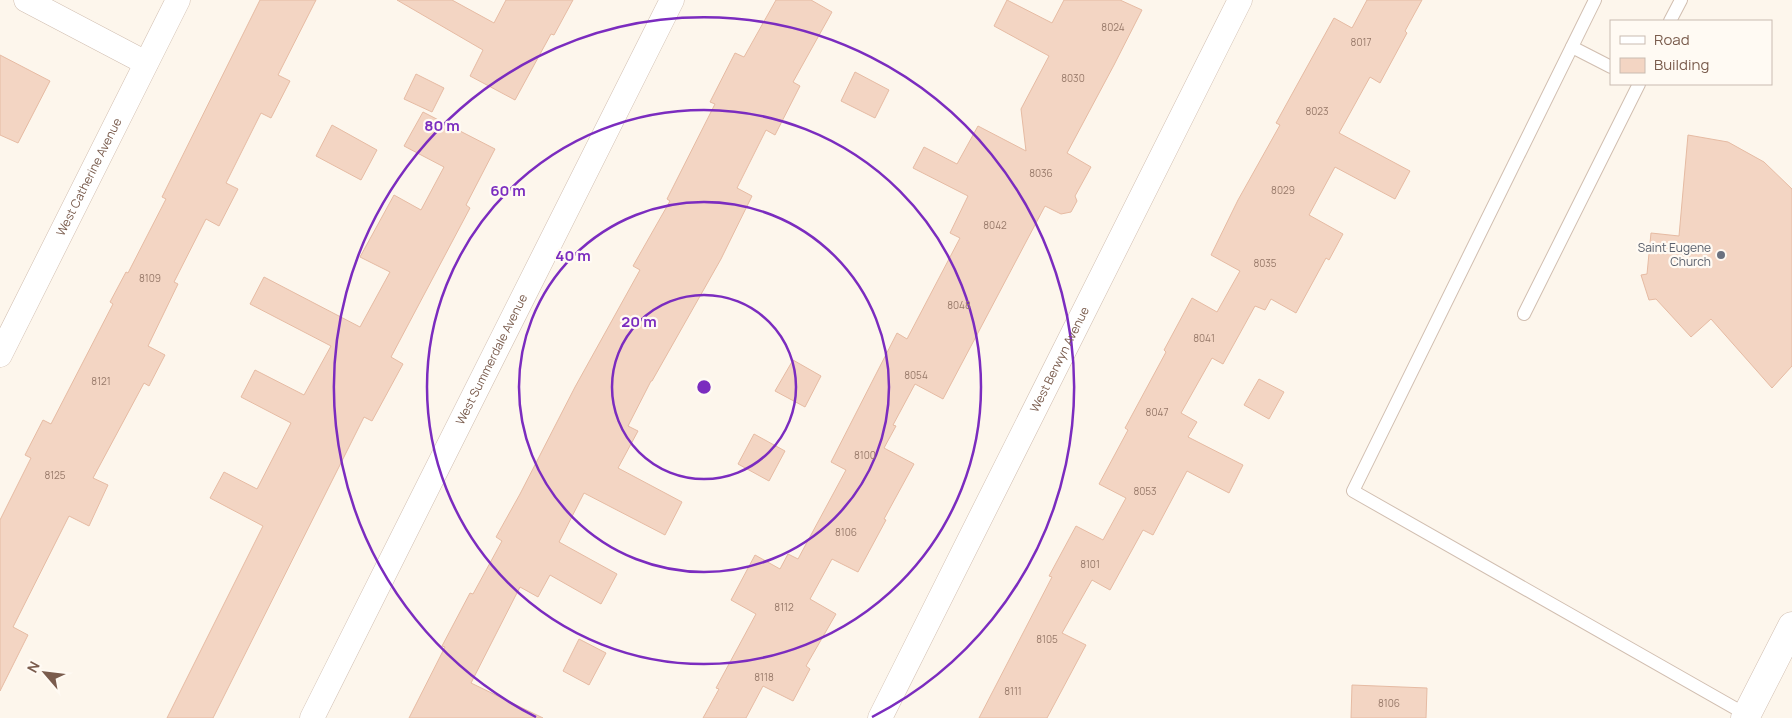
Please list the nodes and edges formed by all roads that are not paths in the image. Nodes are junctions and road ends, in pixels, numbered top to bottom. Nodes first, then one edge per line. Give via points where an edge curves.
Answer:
1 (26, 0) edge
2 (178, 0) edge
3 (672, 0) edge
4 (1240, 0) edge
5 (1595, 0) edge
6 (1681, 0) edge
7 (1671, 20) edge
8 (1572, 47) junction
9 (146, 63) junction
10 (1610, 66) edge
11 (1638, 85) edge
12 (1524, 314) dead end
13 (0, 355) edge
14 (1792, 626) edge
15 (1746, 716) edge
16 (312, 718) edge
17 (880, 718) edge

1 - 9 street
2 - 9 street, West Catherine Avenue
3 - 16 street, West Summerdale Avenue
4 - 17 street, West Berwyn Avenue
5 - 8 lane
6 - 7 lane
8 - 10 lane
8 - 15 lane via 1353,491
9 - 13 street, West Catherine Avenue
11 - 12 lane
14 - 15 street

